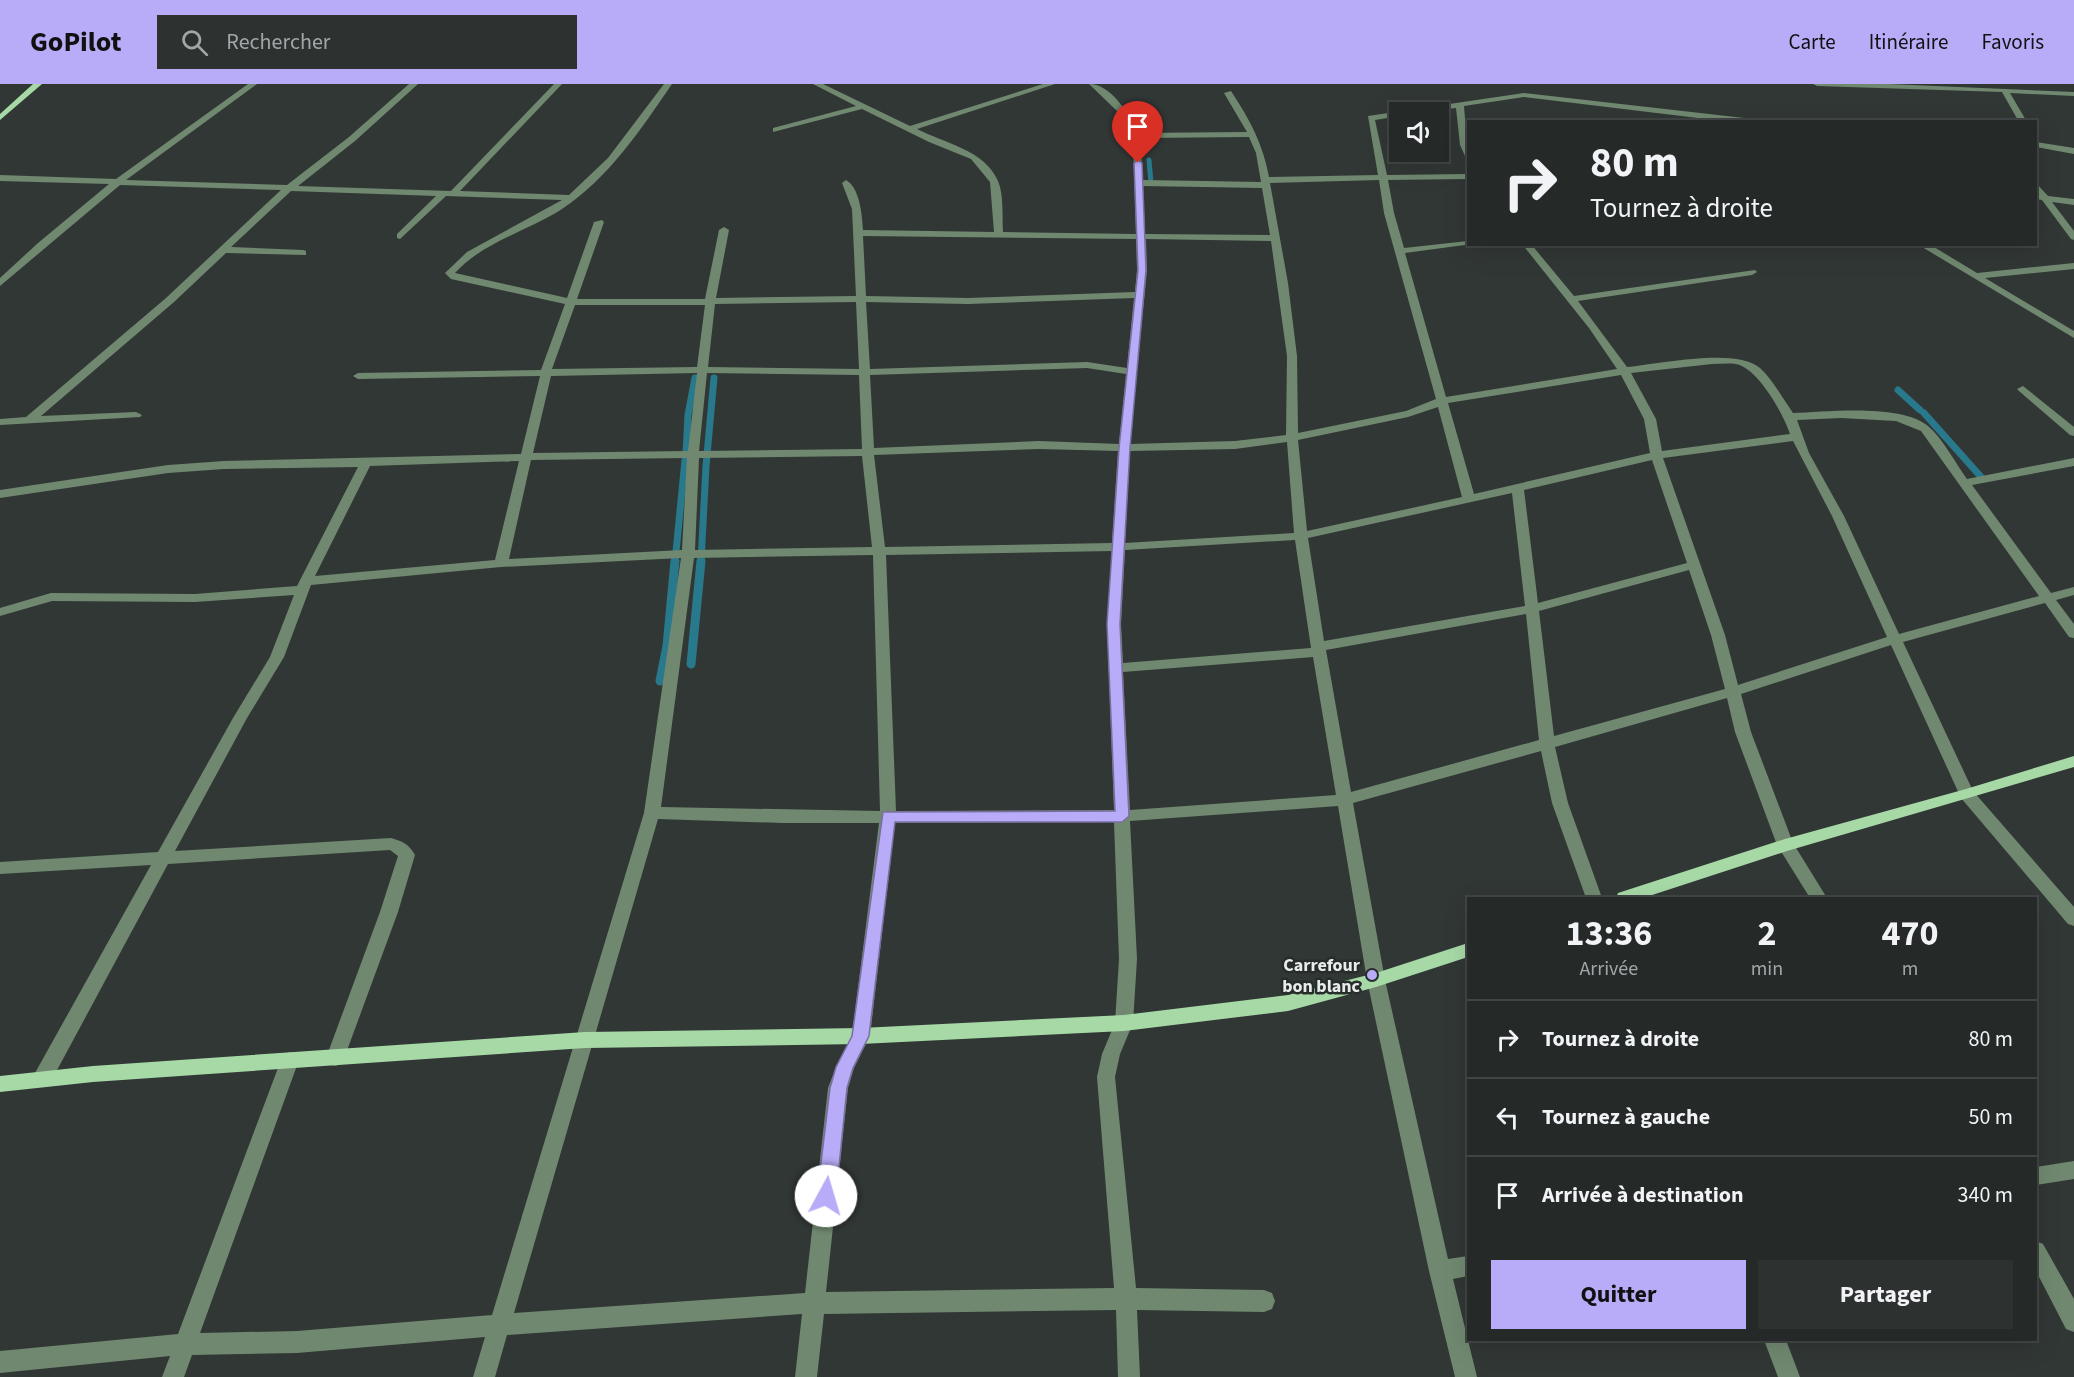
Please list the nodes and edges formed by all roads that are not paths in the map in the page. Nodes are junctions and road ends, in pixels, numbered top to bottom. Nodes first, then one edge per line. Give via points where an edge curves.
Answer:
1 (39, 84) edge
2 (253, 84) edge
3 (414, 84) edge
4 (558, 84) edge
5 (668, 84) edge
6 (817, 84) edge
7 (1051, 84) edge
8 (1093, 84) edge
9 (1817, 84) edge
10 (1858, 85) edge
11 (1513, 89) dead end
12 (2005, 90) junction
13 (1228, 93) dead end
14 (2074, 94) edge
15 (1524, 95) junction
16 (1460, 104) junction
17 (864, 106) junction
18 (2, 115) edge
19 (1740, 120) edge
20 (2022, 120) edge
21 (910, 129) junction
22 (776, 130) dead end
23 (1252, 134) junction
24 (1135, 136) junction
25 (2037, 145) edge
26 (2074, 151) edge
27 (1467, 152) edge
28 (1467, 176) edge
29 (1383, 177) junction
30 (0, 178) edge
31 (118, 181) junction
32 (1265, 182) junction
33 (846, 183) dead end
34 (1138, 183) junction
35 (288, 189) junction
36 (448, 194) junction
37 (2040, 197) edge
38 (572, 198) junction
39 (2074, 201) edge
40 (599, 222) dead end
41 (724, 230) dead end
42 (858, 233) junction
43 (999, 235) junction
44 (400, 236) dead end
45 (1140, 237) junction
46 (2074, 237) edge
47 (1275, 238) junction
48 (1467, 244) edge
49 (1528, 246) edge
50 (1924, 246) edge
51 (223, 250) junction
52 (1400, 251) junction
53 (303, 253) dead end
54 (2074, 266) edge
55 (1752, 272) dead end
56 (1976, 276) junction
57 (0, 283) edge
58 (1139, 295) junction
59 (1571, 298) junction
60 (861, 299) junction
61 (710, 301) junction
62 (570, 302) junction
63 (2074, 335) edge
64 (703, 370) junction
65 (1623, 371) junction
66 (546, 372) junction
67 (864, 372) junction
68 (1131, 372) junction
69 (358, 376) dead end
70 (2023, 389) dead end
71 (1442, 401) junction
72 (136, 414) dead end
73 (1790, 417) junction
74 (30, 420) junction
75 (0, 422) edge
76 (2074, 433) edge
77 (1798, 437) junction
78 (1292, 438) junction
79 (1124, 448) junction
80 (868, 452) junction
81 (693, 455) junction
82 (1656, 455) junction
83 (526, 457) junction
84 (2074, 462) edge
85 (366, 463) junction
86 (1965, 483) junction
87 (1518, 488) junction
88 (0, 494) edge
89 (1469, 498) junction
90 (1302, 536) junction
91 (1118, 546) junction
92 (879, 550) junction
93 (688, 554) junction
94 (501, 563) junction
95 (1693, 565) junction
96 (304, 586) junction
97 (2074, 591) edge
98 (2049, 599) junction
99 (1532, 609) junction
100 (0, 612) edge
101 (2074, 634) edge
102 (1896, 639) junction
103 (1319, 649) junction
104 (1116, 668) junction
105 (1732, 692) junction
106 (1547, 743) junction
107 (2074, 760) edge
108 (1966, 794) junction
109 (1345, 800) junction
110 (652, 813) junction
111 (888, 816) junction
112 (1122, 816) junction
113 (1785, 845) junction
114 (163, 858) junction
115 (0, 868) edge
116 (1594, 897) edge
117 (1627, 897) edge
118 (1818, 897) edge
119 (2074, 919) edge
120 (1467, 950) edge
121 (1376, 980) junction
122 (1124, 1023) junction
123 (861, 1036) junction
124 (585, 1040) junction
125 (335, 1058) junction
126 (290, 1060) junction
127 (42, 1079) junction
128 (0, 1084) edge
129 (2074, 1170) edge
130 (2037, 1176) edge
131 (2037, 1253) edge
132 (1467, 1266) edge
133 (1440, 1271) junction
134 (1126, 1299) junction
135 (1264, 1301) dead end
136 (815, 1303) junction
137 (2074, 1321) edge
138 (500, 1325) junction
139 (1775, 1341) edge
140 (184, 1344) junction
141 (0, 1362) edge
142 (173, 1377) edge
143 (484, 1377) edge
144 (806, 1377) edge
145 (1129, 1377) edge
146 (1466, 1377) edge
147 (1790, 1377) edge

1 - 18 main road
2 - 31 street
3 - 35 street
4 - 36 street
5 - 38 street via 601,172
6 - 17 street
7 - 21 street
8 - 24 street via 1118,106
9 - 10 street
10 - 12 street
11 - 15 street
12 - 14 street
12 - 20 street
13 - 23 street
15 - 16 street
15 - 19 street
16 - 27 street
16 - 29 street via 1371,118
17 - 21 street
17 - 22 street
21 - 43 street via 974,157 986,169 994,182
23 - 24 street
23 - 32 street
24 - 34 street
25 - 26 street
28 - 29 street
29 - 32 street
29 - 52 street
30 - 31 street
31 - 35 street
31 - 57 street
32 - 34 street
32 - 47 street
33 - 42 street via 857,209
34 - 45 street
35 - 36 street
35 - 51 street
36 - 38 street
36 - 44 street
37 - 39 street
37 - 46 street
38 - 62 street via 473,253 450,273
40 - 62 street
41 - 61 street
42 - 43 street
42 - 60 street
43 - 45 street
45 - 47 street
45 - 58 street
47 - 78 street via 1292,356
48 - 52 street
49 - 59 street
50 - 56 street
51 - 53 street
51 - 74 street
52 - 71 street
54 - 56 street
55 - 59 street
56 - 63 street
58 - 60 street via 968,301
58 - 68 street
59 - 65 street
60 - 61 street
60 - 67 street
61 - 62 street
61 - 64 street
62 - 66 street
64 - 66 street
64 - 67 street
64 - 81 street
65 - 71 street
65 - 73 street via 1740,361 1756,370
65 - 82 street via 1649,415
66 - 69 street
66 - 83 street
67 - 68 street via 1087,365
67 - 80 street
68 - 79 street
70 - 76 street
71 - 78 street via 1408,414
71 - 89 street
72 - 74 street
73 - 77 street
73 - 86 street via 1876,415 1917,422
74 - 75 street
77 - 82 street
77 - 102 street
78 - 79 street via 1235,445
78 - 90 street
79 - 80 street via 1039,445
79 - 91 street
80 - 81 street
80 - 92 street
81 - 83 street
81 - 93 street
82 - 87 street
82 - 95 street
83 - 85 street
83 - 94 street
84 - 86 street
85 - 88 street via 168,469
85 - 96 street
86 - 98 street
87 - 89 street
87 - 99 street
89 - 90 street
90 - 91 street
90 - 103 street
91 - 92 street
91 - 104 street
92 - 93 street
92 - 111 street
93 - 94 street
93 - 110 street
94 - 96 street
95 - 99 street
95 - 105 street via 1718,635
96 - 100 street via 195,598 51,597
96 - 114 street via 276,657
97 - 98 street
98 - 101 street
98 - 102 street
99 - 103 street
99 - 106 street
102 - 105 street
102 - 108 street
103 - 104 street
103 - 109 street
104 - 112 street
105 - 106 street
105 - 113 street
106 - 109 street
106 - 116 street via 1560,803
107 - 108 main road
108 - 113 main road
108 - 119 street
109 - 112 street
109 - 121 street
110 - 111 street
110 - 124 street
111 - 112 street
111 - 123 street
112 - 122 street via 1128,959
113 - 117 main road
113 - 118 street
114 - 115 street
114 - 125 street via 391,844 401,848 407,855
114 - 127 street
120 - 121 main road
121 - 122 main road via 1288,1003
121 - 133 street
122 - 123 main road
122 - 134 street via 1106,1077
123 - 124 main road
123 - 136 street via 838,1088
124 - 125 main road
124 - 138 street
125 - 126 main road
126 - 127 main road
126 - 140 street
127 - 128 main road
129 - 130 street
131 - 137 street
132 - 133 street
133 - 146 street
134 - 135 street
134 - 136 street
134 - 145 street
136 - 138 street
136 - 144 street
138 - 140 street via 297,1341
138 - 143 street
139 - 147 street
140 - 141 street
140 - 142 street

